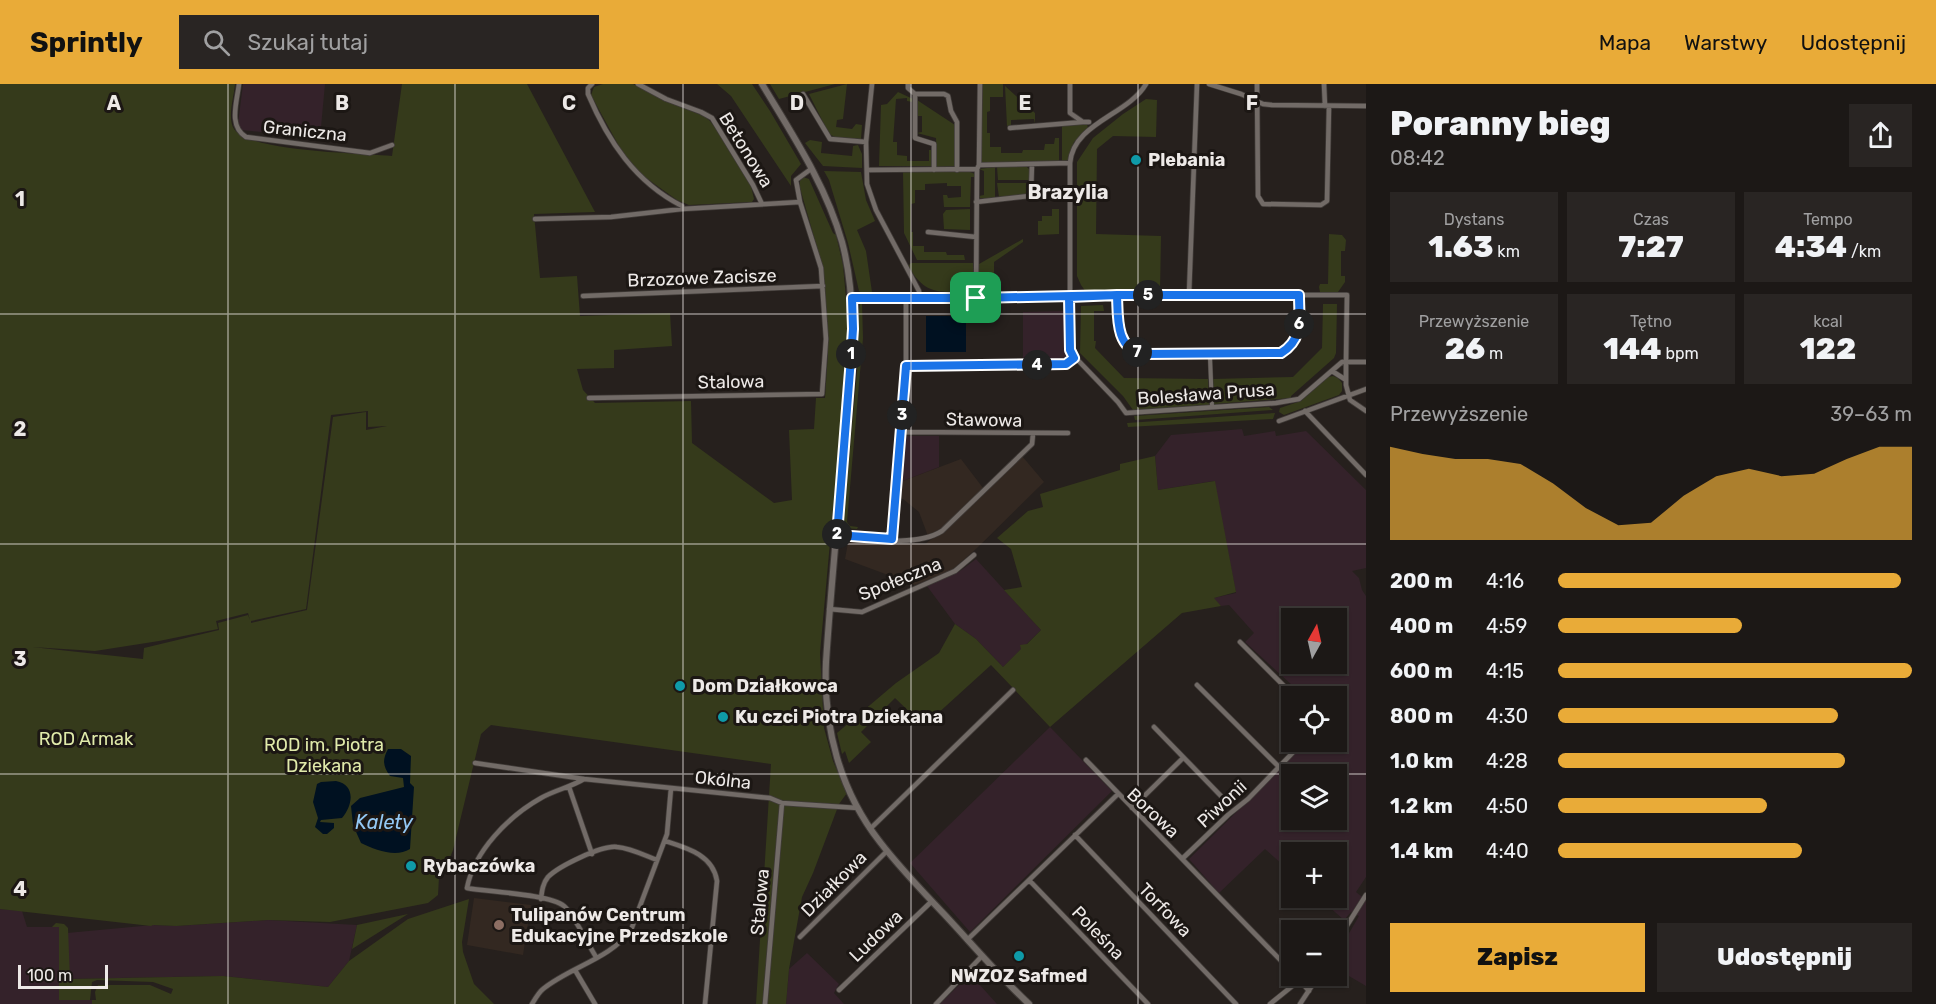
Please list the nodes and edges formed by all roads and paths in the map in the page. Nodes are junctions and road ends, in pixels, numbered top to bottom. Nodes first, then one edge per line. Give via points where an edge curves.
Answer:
1 (239, 84) edge
2 (592, 84) edge
3 (638, 84) edge
4 (762, 84) edge
5 (872, 84) edge
6 (908, 84) edge
7 (980, 84) edge
8 (1070, 84) edge
9 (1146, 84) edge
10 (1197, 84) edge
11 (1209, 84) edge
12 (1257, 84) edge
13 (1324, 84) edge
14 (803, 94) dead end
15 (915, 94) junction
16 (1257, 101) junction
17 (1327, 106) junction
18 (1366, 106) edge
19 (1083, 122) junction
20 (1089, 122) dead end
21 (1010, 128) dead end
22 (866, 142) junction
23 (392, 145) dead end
24 (1070, 163) junction
25 (1032, 164) junction
26 (978, 167) junction
27 (811, 169) junction
28 (867, 170) junction
29 (934, 170) junction
30 (957, 170) junction
31 (669, 198) junction
32 (800, 202) junction
33 (976, 202) junction
34 (762, 204) junction
35 (682, 209) junction
36 (666, 211) junction
37 (535, 219) dead end
38 (928, 232) dead end
39 (976, 237) junction
40 (823, 286) junction
41 (1117, 295) junction
42 (1189, 295) junction
43 (1299, 295) junction
44 (583, 296) dead end
45 (1069, 297) junction
46 (852, 298) junction
47 (906, 298) junction
48 (919, 298) junction
49 (976, 298) junction
50 (1210, 357) dead end
51 (1074, 358) junction
52 (1346, 362) junction
53 (1366, 362) edge
54 (906, 366) junction
55 (1332, 371) junction
56 (1346, 380) junction
57 (1366, 389) edge
58 (1349, 395) junction
59 (589, 398) dead end
60 (1212, 408) junction
61 (1305, 411) junction
62 (1366, 411) edge
63 (1279, 421) dead end
64 (900, 432) junction
65 (1068, 433) dead end
66 (1033, 434) junction
67 (1366, 475) edge
68 (837, 535) junction
69 (892, 539) junction
70 (974, 555) dead end
71 (829, 609) junction
72 (1240, 642) dead end
73 (1197, 685) dead end
74 (1284, 686) edge
75 (1013, 690) dead end
76 (1154, 727) dead end
77 (1293, 752) edge
78 (1182, 758) junction
79 (1086, 760) dead end
80 (475, 763) dead end
81 (1278, 767) junction
82 (584, 780) junction
83 (568, 787) junction
84 (671, 788) junction
85 (1118, 794) junction
86 (1221, 796) dead end
87 (783, 803) junction
88 (858, 808) junction
89 (1132, 808) junction
90 (870, 829) junction
91 (1075, 835) junction
92 (665, 841) junction
93 (887, 851) junction
94 (592, 854) junction
95 (1182, 859) junction
96 (657, 860) junction
97 (1029, 880) junction
98 (1366, 895) edge
99 (541, 899) junction
100 (932, 901) junction
101 (1347, 925) edge
102 (800, 937) dead end
103 (968, 940) junction
104 (982, 956) junction
105 (596, 957) junction
106 (1281, 961) edge
107 (575, 970) junction
108 (1292, 986) edge
109 (1304, 986) edge
110 (1312, 986) edge
111 (839, 990) dead end
112 (1309, 991) junction
113 (532, 1004) edge
114 (595, 1004) edge
115 (705, 1004) edge
116 (765, 1004) edge
117 (936, 1004) edge
118 (1029, 1004) edge
119 (1148, 1004) edge
120 (1236, 1004) edge
121 (1270, 1004) edge
122 (1300, 1004) edge

1 - 23 street, Graniczna via 237,129 252,139 370,153
2 - 31 street via 588,94 619,153 640,177
3 - 34 street, Betonowa via 712,118
4 - 27 street
5 - 22 street
6 - 15 street
7 - 26 street
8 - 19 street via 1070,113
9 - 24 street via 1138,95 1082,137 1072,151
10 - 42 street
11 - 16 street
12 - 16 street
13 - 17 street
14 - 22 street via 830,139
15 - 29 street via 915,138 934,144
15 - 30 street via 948,96 957,122
16 - 17 street
16 - 17 street via 1258,196 1263,204 1321,205 1327,201
17 - 18 street
19 - 20 street
19 - 21 street
22 - 28 street
24 - 25 street
24 - 45 street
25 - 26 street
25 - 33 street via 1029,196
26 - 30 street
26 - 33 street
27 - 32 street via 796,180
27 - 46 street via 842,243
28 - 29 street
28 - 48 street via 870,197 919,291
29 - 30 street
31 - 35 street
31 - 36 street
32 - 34 street
32 - 40 street
33 - 39 street
34 - 35 street
35 - 36 street
36 - 37 street
38 - 39 street
39 - 49 street
40 - 44 street, Brzozowe Zacisze
40 - 59 street, Stalowa via 822,394
41 - 42 street
41 - 43 street via 1118,332 1137,353 1255,354 1281,353 1295,340
41 - 45 street
42 - 43 street
43 - 52 street via 1347,295
45 - 49 street
45 - 51 street via 1070,350
46 - 47 street
46 - 68 street
47 - 48 street
47 - 54 street
48 - 49 street
50 - 60 street
51 - 54 street via 1060,365
51 - 60 street, Bolesława Prusa via 1126,413
52 - 53 street
52 - 55 street, Bolesława Prusa
52 - 56 street
54 - 64 street
55 - 56 street
55 - 60 street, Bolesława Prusa via 1299,399
56 - 58 street
57 - 58 street
58 - 61 street
58 - 62 street
61 - 63 street
61 - 67 street
64 - 66 street, Stawowa
64 - 69 street
65 - 66 street, Stawowa
66 - 69 street via 1032,444 942,531 922,540
68 - 69 street
68 - 71 street
70 - 71 street, Społeczna via 954,572 862,612
71 - 88 street via 825,677 828,723 843,775
72 - 74 street
73 - 81 street
75 - 90 street
76 - 78 street
77 - 81 street, Piwonii
78 - 86 street
78 - 89 street
79 - 85 street
80 - 82 street, Okólna
81 - 95 street, Piwonii
82 - 83 street, Okólna
82 - 84 street, Okólna
83 - 94 street
83 - 99 street, Okólna via 542,797 510,822 483,852 472,869 467,888
84 - 87 street, Okólna via 770,798
84 - 92 street
85 - 89 street, Borowa
85 - 91 street, Borowa
87 - 88 street, Okólna
87 - 116 street, Stalowa
88 - 90 street
89 - 95 street, Borowa
90 - 93 street
91 - 97 street, Borowa
91 - 120 street, Torfowa
92 - 96 street
92 - 115 street via 699,854 716,874
93 - 100 street
93 - 102 street, Działkowa
94 - 96 street via 616,846
94 - 99 street via 558,868 546,879
95 - 106 street, Borowa
96 - 105 street via 631,930 624,940
97 - 103 street, Borowa
97 - 119 street, Poleśna
98 - 101 street
99 - 105 street via 565,906
100 - 103 street
100 - 111 street, Ludowa
103 - 104 street
104 - 117 street
104 - 118 street
105 - 107 street
107 - 113 street via 543,989
107 - 114 street
108 - 121 street
109 - 112 street, Borowa
110 - 112 street
112 - 122 street

